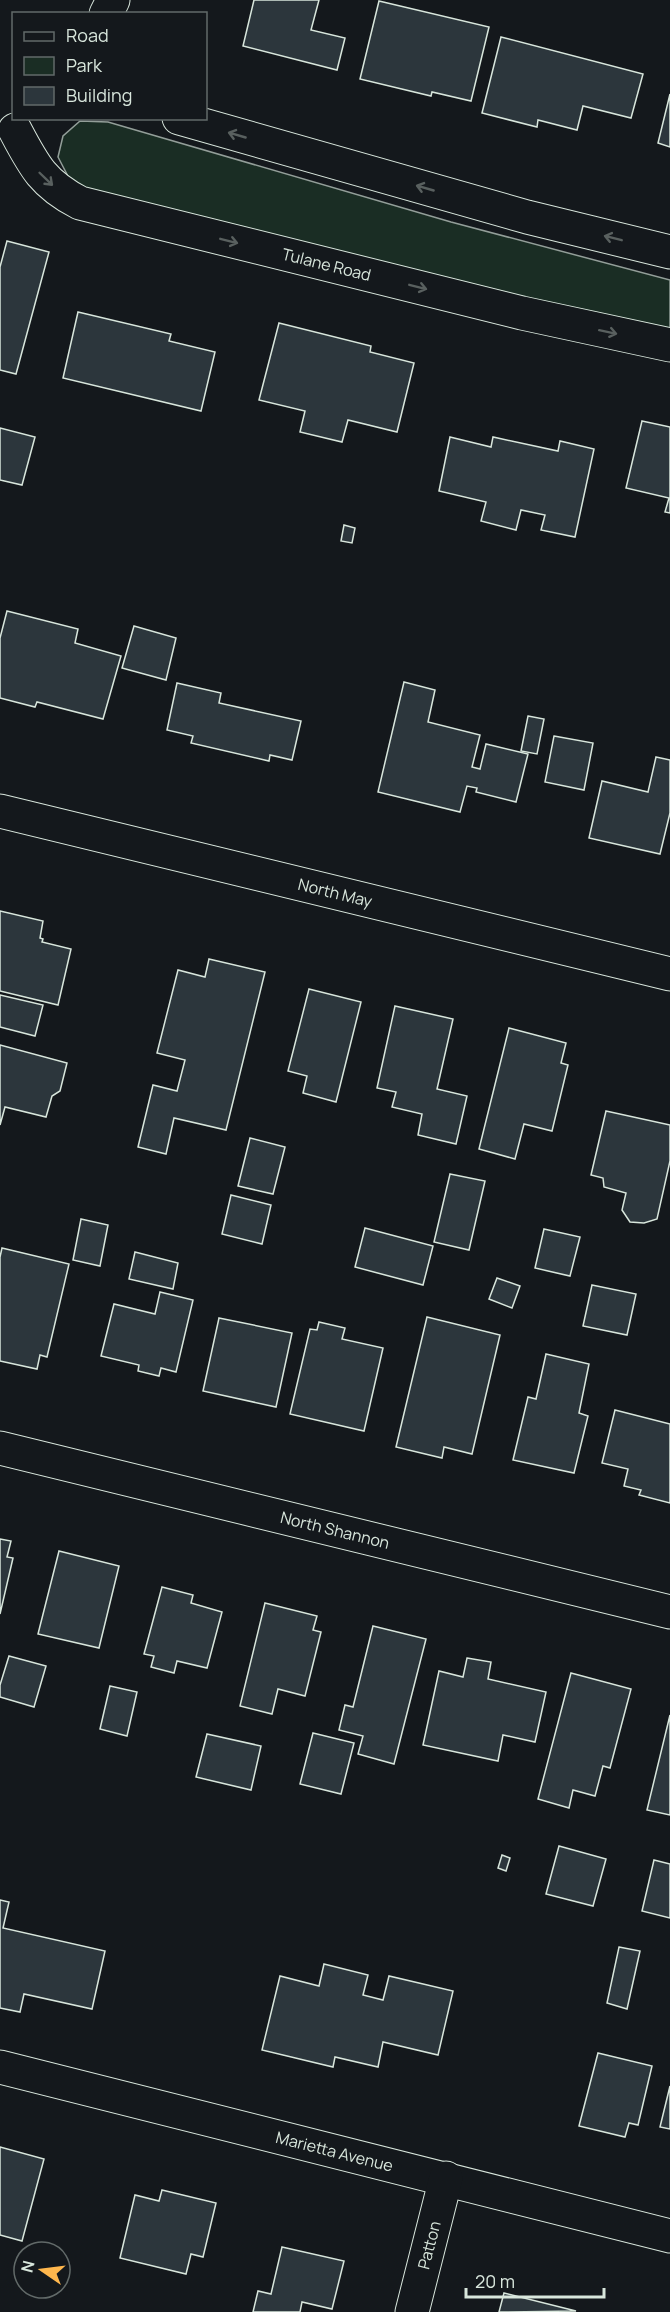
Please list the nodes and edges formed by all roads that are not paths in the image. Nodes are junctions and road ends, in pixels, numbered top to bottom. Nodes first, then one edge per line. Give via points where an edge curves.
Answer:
1 (186, 120) edge
2 (14, 128) edge
3 (670, 252) edge
4 (670, 345) edge
5 (0, 811) edge
6 (670, 974) edge
7 (0, 1448) edge
8 (670, 1612) edge
9 (0, 2067) edge
10 (446, 2178) junction
11 (670, 2236) edge
12 (412, 2312) edge

3 -> 1 street via 526,217
2 -> 4 street, Tulane Road via 36,169 56,189 80,203 510,310
5 - 6 street, North May
7 - 8 street, North Shannon
9 - 10 street, Marietta Avenue
10 - 11 street, Marietta Avenue
10 - 12 street, Patton

